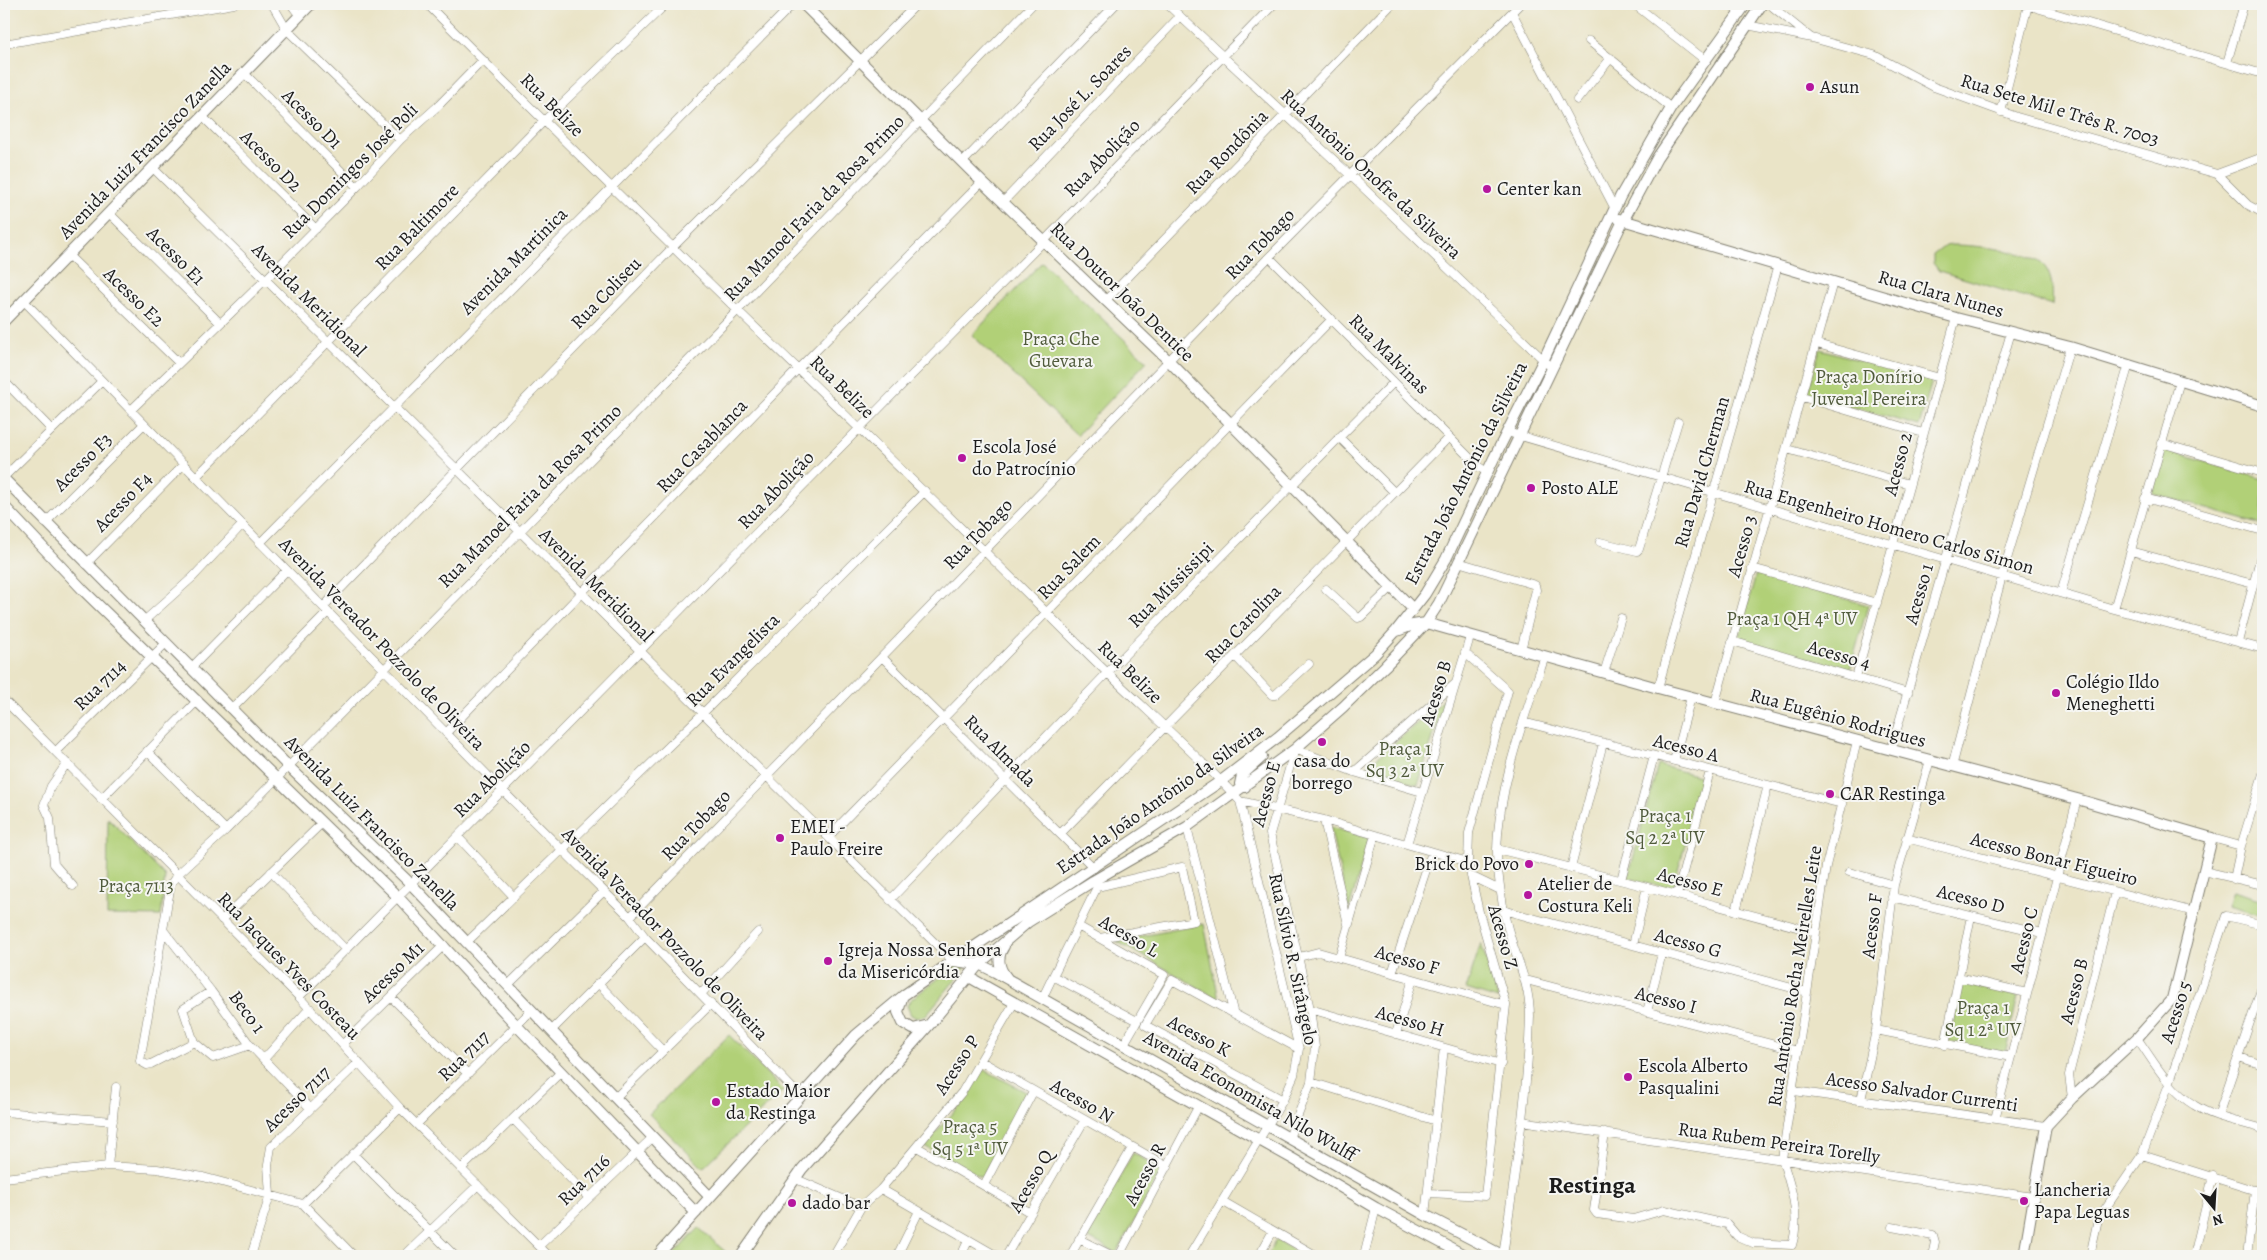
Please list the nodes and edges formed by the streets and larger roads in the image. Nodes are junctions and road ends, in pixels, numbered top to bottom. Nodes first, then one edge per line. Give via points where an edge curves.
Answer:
1 (234, 4) edge
2 (272, 4) edge
3 (291, 4) edge
4 (312, 4) edge
5 (427, 4) edge
6 (666, 4) edge
7 (793, 4) edge
8 (803, 4) edge
9 (916, 4) edge
10 (1033, 4) edge
11 (1116, 4) edge
12 (1167, 4) edge
13 (1274, 4) edge
14 (1392, 4) edge
15 (1520, 4) edge
16 (1634, 4) edge
17 (1729, 4) edge
18 (1746, 4) edge
19 (1762, 4) edge
20 (1769, 4) edge
21 (2026, 4) edge
22 (2244, 4) edge
23 (1512, 12) junction
24 (1740, 14) junction
25 (300, 16) junction
26 (1180, 16) junction
27 (1747, 25) junction
28 (287, 30) junction
29 (1812, 38) junction
30 (1589, 41) dead end
31 (4, 44) edge
32 (1223, 58) junction
33 (1611, 58) junction
34 (483, 60) junction
35 (1705, 60) junction
36 (860, 61) junction
37 (2228, 63) junction
38 (244, 74) junction
39 (2263, 74) edge
40 (1578, 100) dead end
41 (1671, 108) junction
42 (2001, 112) junction
43 (1286, 115) junction
44 (203, 117) junction
45 (544, 121) junction
46 (921, 121) junction
47 (400, 140) junction
48 (2263, 157) edge
49 (963, 162) junction
50 (153, 168) junction
51 (1350, 174) junction
52 (2217, 174) junction
53 (982, 182) junction
54 (612, 186) junction
55 (357, 187) junction
56 (1003, 202) junction
57 (1612, 211) junction
58 (108, 212) junction
59 (2263, 213) edge
60 (1623, 221) junction
61 (316, 228) junction
62 (1044, 241) junction
63 (674, 246) junction
64 (68, 254) junction
65 (1269, 257) junction
66 (1778, 265) junction
67 (266, 279) junction
68 (1833, 282) junction
69 (23, 300) junction
70 (1105, 301) junction
71 (738, 310) junction
72 (1956, 318) junction
73 (1332, 319) junction
74 (4, 320) edge
75 (220, 323) junction
76 (2011, 332) junction
77 (328, 343) junction
78 (1817, 344) junction
79 (2070, 347) junction
80 (1543, 361) junction
81 (1170, 362) junction
82 (179, 363) junction
83 (2129, 364) junction
84 (799, 368) junction
85 (1552, 368) junction
86 (1940, 378) junction
87 (4, 381) edge
88 (102, 381) junction
89 (2180, 381) junction
90 (1394, 382) junction
91 (1802, 397) junction
92 (393, 406) junction
93 (2263, 406) edge
94 (130, 410) junction
95 (1678, 422) dead end
96 (144, 424) junction
97 (1231, 424) junction
98 (860, 427) junction
99 (51, 429) junction
100 (1507, 432) junction
101 (1923, 433) junction
102 (1519, 436) junction
103 (1339, 437) junction
104 (1449, 437) junction
105 (2161, 444) junction
106 (1787, 449) junction
107 (1494, 458) junction
108 (1506, 462) junction
109 (184, 464) junction
110 (457, 470) junction
111 (1487, 472) junction
112 (2263, 473) edge
113 (1661, 476) junction
114 (196, 477) junction
115 (4, 478) edge
116 (1909, 484) junction
117 (1291, 486) junction
118 (925, 492) junction
119 (1394, 492) junction
120 (1713, 493) junction
121 (1475, 498) junction
122 (2145, 498) junction
123 (1486, 503) junction
124 (4, 506) edge
125 (1769, 509) junction
126 (45, 523) junction
127 (242, 525) junction
128 (518, 531) junction
129 (2263, 531) edge
130 (1345, 542) junction
131 (1600, 542) dead end
132 (260, 543) junction
133 (1893, 545) junction
134 (2263, 548) edge
135 (984, 550) junction
136 (2131, 551) junction
137 (1945, 560) junction
138 (1458, 562) junction
139 (86, 564) junction
140 (1752, 568) junction
141 (287, 570) junction
142 (2002, 576) junction
143 (2253, 584) junction
144 (1392, 586) junction
145 (1326, 589) dead end
146 (2061, 593) junction
147 (582, 594) junction
148 (1877, 602) junction
149 (325, 609) junction
150 (1413, 609) junction
151 (2114, 609) junction
152 (1047, 613) junction
153 (1621, 618) dead end
154 (144, 621) junction
155 (1426, 623) junction
156 (1396, 632) junction
157 (1470, 637) junction
158 (1732, 641) junction
159 (2238, 642) junction
160 (166, 643) junction
161 (2263, 649) edge
162 (1521, 650) junction
163 (640, 652) junction
164 (1465, 653) junction
165 (1235, 656) junction
166 (1545, 656) junction
167 (152, 657) junction
168 (883, 658) junction
169 (1309, 664) dead end
170 (190, 668) junction
171 (383, 669) junction
172 (1107, 673) junction
173 (1604, 673) junction
174 (1856, 677) junction
175 (1456, 683) junction
176 (1658, 688) junction
177 (1908, 693) junction
178 (1691, 697) junction
179 (4, 700) edge
180 (198, 700) junction
181 (1715, 703) junction
182 (232, 709) junction
183 (702, 714) junction
184 (944, 717) junction
185 (1523, 722) junction
186 (1166, 728) junction
187 (446, 734) junction
188 (1278, 736) junction
189 (1858, 741) junction
190 (1603, 743) junction
191 (1295, 749) junction
192 (1891, 750) junction
193 (56, 751) junction
194 (147, 751) junction
195 (1654, 756) junction
196 (1930, 760) junction
197 (1674, 761) junction
198 (67, 763) junction
199 (288, 766) junction
200 (1952, 767) junction
201 (1710, 771) junction
202 (1354, 772) junction
203 (2263, 774) edge
204 (766, 776) junction
205 (277, 778) junction
206 (1005, 780) junction
207 (1221, 781) junction
208 (1768, 785) junction
209 (1245, 787) junction
210 (503, 791) junction
211 (1422, 792) junction
212 (1237, 798) junction
213 (101, 799) junction
214 (2077, 799) junction
215 (1842, 804) junction
216 (1276, 809) junction
217 (1324, 820) junction
218 (322, 823) junction
219 (1187, 827) junction
220 (226, 830) junction
221 (1061, 833) junction
222 (1375, 835) junction
223 (458, 837) junction
224 (828, 837) junction
225 (1906, 838) junction
226 (2212, 838) junction
227 (1407, 844) junction
228 (2241, 846) junction
229 (1497, 849) junction
230 (563, 850) junction
231 (1432, 852) junction
232 (1468, 862) junction
233 (1094, 868) junction
234 (1571, 868) junction
235 (2204, 871) junction
236 (271, 872) junction
237 (1849, 872) dead end
238 (177, 875) junction
239 (1471, 876) junction
240 (2057, 878) junction
241 (2234, 878) junction
242 (1622, 880) junction
243 (411, 884) junction
244 (1095, 884) junction
245 (1894, 884) junction
246 (2263, 885) edge
247 (73, 886) dead end
248 (1647, 886) junction
249 (1500, 890) junction
250 (603, 892) junction
251 (2115, 892) junction
252 (1677, 895) junction
253 (398, 897) junction
254 (514, 897) junction
255 (1892, 897) junction
256 (890, 900) junction
257 (1503, 910) junction
258 (1736, 911) junction
259 (2195, 912) junction
260 (630, 916) junction
261 (1971, 916) junction
262 (222, 920) junction
263 (2263, 925) edge
264 (1078, 926) junction
265 (1349, 926) junction
266 (164, 931) junction
267 (758, 932) dead end
268 (1815, 932) junction
269 (2042, 933) junction
270 (645, 937) junction
271 (1100, 938) junction
272 (466, 943) junction
273 (1006, 943) junction
274 (444, 945) junction
275 (1633, 945) junction
276 (346, 950) junction
277 (1662, 953) junction
278 (1299, 958) junction
279 (1339, 958) junction
280 (953, 961) junction
281 (979, 964) junction
282 (1392, 973) junction
283 (1053, 976) junction
284 (969, 977) junction
285 (1958, 977) junction
286 (1168, 978) junction
287 (1413, 979) junction
288 (1009, 980) junction
289 (1526, 980) junction
290 (598, 983) junction
291 (2263, 984) edge
292 (508, 985) junction
293 (211, 991) junction
294 (1806, 992) junction
295 (2027, 993) junction
296 (701, 994) junction
297 (904, 995) junction
298 (300, 997) junction
299 (390, 997) junction
300 (1042, 999) junction
301 (1014, 1003) junction
302 (711, 1004) junction
303 (1506, 1005) junction
304 (310, 1008) junction
305 (1310, 1009) junction
306 (532, 1010) junction
307 (1233, 1011) junction
308 (1647, 1012) junction
309 (1137, 1021) junction
310 (930, 1024) junction
311 (517, 1026) junction
312 (1876, 1030) junction
313 (551, 1031) junction
314 (1396, 1034) junction
315 (2137, 1038) junction
316 (194, 1042) junction
317 (342, 1044) junction
318 (1124, 1044) junction
319 (1944, 1045) junction
320 (250, 1046) junction
321 (1444, 1048) junction
322 (1299, 1049) junction
323 (663, 1051) junction
324 (1798, 1051) junction
325 (2011, 1057) junction
326 (2239, 1057) junction
327 (264, 1059) junction
328 (981, 1061) junction
329 (359, 1062) junction
330 (1501, 1064) junction
331 (2263, 1065) edge
332 (561, 1072) junction
333 (468, 1074) junction
334 (1311, 1082) junction
335 (2170, 1084) junction
336 (116, 1087) dead end
337 (1794, 1091) junction
338 (1033, 1092) junction
339 (801, 1097) junction
340 (615, 1098) junction
341 (2072, 1098) junction
342 (1283, 1100) junction
343 (1861, 1100) junction
344 (1198, 1107) junction
345 (310, 1108) junction
346 (400, 1108) junction
347 (4, 1112) edge
348 (2218, 1116) junction
349 (513, 1118) junction
350 (1995, 1119) junction
351 (113, 1121) junction
352 (1084, 1121) junction
353 (1521, 1121) junction
354 (1436, 1122) junction
355 (417, 1124) junction
356 (1267, 1125) junction
357 (2046, 1126) junction
358 (2263, 1129) edge
359 (1605, 1133) junction
360 (652, 1138) junction
361 (1289, 1138) junction
362 (1258, 1140) junction
363 (917, 1147) junction
364 (1132, 1148) junction
365 (637, 1152) junction
366 (353, 1154) junction
367 (2142, 1155) junction
368 (1782, 1160) junction
369 (108, 1166) junction
370 (1168, 1167) junction
371 (462, 1169) junction
372 (2212, 1176) junction
373 (4, 1178) edge
374 (796, 1179) junction
375 (478, 1185) junction
376 (984, 1185) junction
377 (881, 1189) junction
378 (2259, 1191) edge
379 (1429, 1193) junction
380 (270, 1195) junction
381 (588, 1197) junction
382 (710, 1197) junction
383 (2033, 1197) junction
384 (1222, 1201) junction
385 (303, 1204) junction
386 (861, 1207) junction
387 (1376, 1208) junction
388 (919, 1212) junction
389 (696, 1213) junction
390 (1031, 1213) junction
391 (1425, 1215) junction
392 (1892, 1227) dead end
393 (430, 1231) junction
394 (1273, 1231) junction
395 (1080, 1239) junction
396 (968, 1241) junction
397 (539, 1246) junction
398 (251, 1256) edge
399 (354, 1256) edge
400 (404, 1256) edge
401 (455, 1256) edge
402 (547, 1256) edge
403 (657, 1256) edge
404 (741, 1256) edge
405 (833, 1256) edge
406 (896, 1256) edge
407 (961, 1256) edge
408 (997, 1256) edge
409 (1006, 1256) edge
410 (1070, 1256) edge
411 (1113, 1256) edge
412 (1119, 1256) edge
413 (1189, 1256) edge
414 (1259, 1256) edge
415 (1317, 1256) edge
416 (1364, 1256) edge
417 (1466, 1256) edge
418 (1503, 1256) edge
419 (1932, 1256) edge
420 (2024, 1256) edge
421 (2090, 1256) edge
422 (2194, 1256) edge
423 (2247, 1256) edge

1 - 31 street
2 - 28 street
3 - 25 street
4 - 25 street, Avenida Luiz Francisco Zanella
5 - 34 street, Rua Belize
6 - 45 street, Rua Baltimore
7 - 54 street, Avenida Martinica
8 - 36 street, Rua Doutor João Dentice
9 - 36 street, Rua Coliseu
10 - 46 street, Rua Manoel Faria da Rosa Primo
11 - 49 street
12 - 26 street, Rua Antônio Onofre da Silveira
13 - 32 street, Rua Abolição
14 - 43 street, Rua Rondônia
15 - 23 street, Rua Tobago
16 - 35 street
17 - 24 street
18 - 24 street, Estrada João Antônio da Silveira
19 - 27 street, Estrada João Antônio da Silveira
20 - 29 street
21 - 37 street
21 - 42 street
22 - 37 street
23 - 51 street, Rua Tobago
23 - 57 street
24 - 35 street, Estrada João Antônio da Silveira
25 - 28 street, Avenida Luiz Francisco Zanella
26 - 32 street, Rua Antônio Onofre da Silveira
26 - 56 street, Rua José L. Soares
27 - 29 street, Rua Sete Mil e Três R. 7003
27 - 60 street, Estrada João Antônio da Silveira via 1662,150
28 - 38 street, Avenida Luiz Francisco Zanella
28 - 47 street
29 - 42 street, Rua Sete Mil e Três R. 7003 via 1874,54 1934,87
30 - 33 street
32 - 43 street, Rua Antônio Onofre da Silveira
32 - 62 street, Rua Abolição
33 - 40 street
33 - 41 street
34 - 45 street, Rua Belize
34 - 47 street, Rua Domingos José Poli
35 - 41 street, Estrada João Antônio da Silveira
36 - 46 street, Rua Doutor João Dentice
36 - 63 street, Rua Coliseu
37 - 39 street
38 - 44 street, Avenida Luiz Francisco Zanella
38 - 55 street, Acesso D1
41 - 57 street, Estrada João Antônio da Silveira
42 - 52 street, Rua Sete Mil e Três R. 7003
43 - 51 street, Rua Antônio Onofre da Silveira
43 - 70 street, Rua Rondônia
44 - 50 street, Avenida Luiz Francisco Zanella
44 - 61 street, Acesso D2
45 - 54 street, Rua Belize
45 - 77 street, Rua Baltimore
46 - 49 street, Rua Doutor João Dentice
46 - 71 street, Rua Manoel Faria da Rosa Primo
47 - 55 street, Rua Domingos José Poli
48 - 52 street
49 - 53 street, Rua Doutor João Dentice
50 - 58 street, Avenida Luiz Francisco Zanella
50 - 67 street, Avenida Meridional
51 - 65 street, Rua Tobago
51 - 80 street, Rua Antônio Onofre da Silveira
52 - 59 street via 2248,205
53 - 56 street, Rua Doutor João Dentice
53 - 84 street, Rua Casablanca
54 - 63 street, Rua Belize
54 - 92 street, Avenida Martinica
55 - 61 street, Rua Domingos José Poli
56 - 62 street, Rua Doutor João Dentice
57 - 60 street, Rua Clara Nunes
57 - 80 street, Estrada João Antônio da Silveira
58 - 64 street, Avenida Luiz Francisco Zanella
58 - 75 street, Acesso E1
60 - 66 street, Rua Clara Nunes
60 - 85 street, Estrada João Antônio da Silveira
61 - 67 street, Rua Domingos José Poli
62 - 70 street, Rua Doutor João Dentice
62 - 98 street, Rua Abolição
63 - 71 street, Rua Belize
63 - 110 street, Rua Coliseu
64 - 69 street, Avenida Luiz Francisco Zanella
64 - 82 street, Acesso E2
65 - 73 street, Rua Malvinas
65 - 81 street, Rua Tobago
66 - 68 street, Rua Clara Nunes
66 - 120 street, Rua David Cherman
67 - 75 street, Rua Domingos José Poli
67 - 77 street, Avenida Meridional
68 - 72 street, Rua Clara Nunes
68 - 78 street, Acesso 3
69 - 74 street, Avenida Luiz Francisco Zanella
69 - 88 street, Avenida Vereador Pozzolo de Oliveira
70 - 81 street, Rua Doutor João Dentice
71 - 84 street, Rua Belize
71 - 128 street, Rua Manoel Faria da Rosa Primo
72 - 76 street, Rua Clara Nunes
72 - 86 street, Acesso 2
73 - 90 street, Rua Malvinas
73 - 97 street, Rua Salem
75 - 82 street, Rua Domingos José Poli
76 - 79 street, Rua Clara Nunes
76 - 137 street, Acesso 1
77 - 92 street, Avenida Meridional
77 - 114 street, Rua Baltimore
78 - 86 street
78 - 91 street, Acesso 3
79 - 83 street, Rua Clara Nunes
79 - 142 street
80 - 85 street, Rua Antônio Onofre da Silveira
80 - 100 street, Estrada João Antônio da Silveira
81 - 97 street, Rua Doutor João Dentice
81 - 135 street, Rua Tobago
82 - 94 street, Rua Domingos José Poli
83 - 89 street, Rua Clara Nunes
83 - 146 street
84 - 98 street, Rua Belize
84 - 147 street, Rua Casablanca
85 - 102 street, Estrada João Antônio da Silveira
86 - 101 street, Acesso 2
87 - 99 street
88 - 94 street, Avenida Vereador Pozzolo de Oliveira
88 - 99 street
89 - 93 street, Rua Clara Nunes
89 - 105 street
90 - 103 street, Rua Mississipi
90 - 104 street, Rua Malvinas
91 - 101 street
91 - 106 street, Acesso 3
92 - 110 street, Avenida Meridional
92 - 132 street, Avenida Martinica
94 - 96 street, Avenida Vereador Pozzolo de Oliveira
95 - 113 street
96 - 109 street, Avenida Vereador Pozzolo de Oliveira
96 - 126 street, Acesso F3
97 - 117 street, Rua Doutor João Dentice
97 - 152 street, Rua Salem
98 - 118 street, Rua Belize
98 - 163 street, Rua Abolição
99 - 115 street
100 - 102 street, Rua Engenheiro Homero Carlos Simon
100 - 107 street, Estrada João Antônio da Silveira
101 - 116 street, Acesso 2
102 - 108 street, Estrada João Antônio da Silveira
102 - 113 street, Rua Engenheiro Homero Carlos Simon
103 - 117 street, Rua Mississipi
103 - 119 street
104 - 111 street, Rua Malvinas
104 - 119 street, Rua Carolina
105 - 112 street
105 - 122 street
106 - 116 street
106 - 125 street, Acesso 3
107 - 108 street
107 - 111 street, Estrada João Antônio da Silveira
108 - 123 street, Estrada João Antônio da Silveira
109 - 114 street, Avenida Vereador Pozzolo de Oliveira
109 - 139 street, Acesso F4
110 - 128 street, Avenida Meridional
110 - 149 street, Rua Coliseu
111 - 121 street, Estrada João Antônio da Silveira
113 - 120 street, Rua Engenheiro Homero Carlos Simon
113 - 131 street via 1639,549
114 - 127 street, Avenida Vereador Pozzolo de Oliveira
115 - 126 street, Avenida Luiz Francisco Zanella
116 - 133 street, Acesso 2
117 - 130 street, Rua Doutor João Dentice
117 - 172 street, Rua Mississipi
118 - 135 street, Rua Belize
118 - 183 street, Rua Evangelista
119 - 130 street, Rua Carolina
120 - 125 street, Rua Engenheiro Homero Carlos Simon
120 - 176 street, Rua David Cherman
121 - 123 street
121 - 150 street, Estrada João Antônio da Silveira via 1446,559
122 - 129 street
122 - 136 street
123 - 138 street, Estrada João Antônio da Silveira
124 - 167 street, Avenida Luiz Francisco Zanella
125 - 133 street, Rua Engenheiro Homero Carlos Simon
125 - 140 street, Acesso 3
126 - 139 street, Avenida Luiz Francisco Zanella
127 - 132 street, Avenida Vereador Pozzolo de Oliveira
127 - 154 street via 193,577
128 - 147 street, Avenida Meridional
128 - 171 street, Rua Manoel Faria da Rosa Primo
130 - 144 street, Rua Doutor João Dentice
130 - 165 street, Rua Carolina
132 - 141 street, Avenida Vereador Pozzolo de Oliveira
133 - 137 street, Rua Engenheiro Homero Carlos Simon
133 - 148 street, Acesso 2
134 - 143 street
135 - 152 street, Rua Belize
135 - 168 street, Rua Tobago
136 - 143 street
136 - 151 street
137 - 142 street, Rua Engenheiro Homero Carlos Simon
137 - 177 street, Acesso 1
138 - 155 street, Estrada João Antônio da Silveira
138 - 162 street via 1535,585
139 - 154 street, Avenida Luiz Francisco Zanella
140 - 148 street
140 - 158 street, Acesso 3
141 - 149 street, Avenida Vereador Pozzolo de Oliveira
141 - 170 street
142 - 146 street, Rua Engenheiro Homero Carlos Simon
142 - 200 street
143 - 159 street
144 - 145 street via 1358,618
144 - 150 street, Rua Doutor João Dentice
146 - 151 street, Rua Engenheiro Homero Carlos Simon
147 - 163 street, Avenida Meridional
147 - 187 street, Rua Casablanca
148 - 174 street, Acesso 2
149 - 171 street, Avenida Vereador Pozzolo de Oliveira
149 - 182 street, Rua Coliseu
150 - 156 street, Estrada João Antônio da Silveira
151 - 159 street, Rua Engenheiro Homero Carlos Simon
152 - 172 street, Rua Belize
152 - 184 street, Rua Salem
153 - 173 street
154 - 160 street, Avenida Luiz Francisco Zanella
155 - 156 street
155 - 157 street, Rua Eugênio Rodrigues
155 - 191 street, Estrada João Antônio da Silveira via 1343,707
156 - 188 street, Estrada João Antônio da Silveira via 1375,654
157 - 162 street, Rua Eugênio Rodrigues
157 - 164 street, Acesso B
158 - 174 street, Acesso 4
158 - 181 street, Acesso 3
159 - 161 street, Rua Engenheiro Homero Carlos Simon
160 - 167 street, Rua 7114
160 - 170 street, Avenida Luiz Francisco Zanella
162 - 166 street, Rua Eugênio Rodrigues
163 - 183 street, Avenida Meridional
163 - 210 street, Rua Abolição
164 - 175 street, Acesso B
164 - 232 street, Acesso Z via 1508,691 1469,833
165 - 169 street via 1272,695
165 - 186 street, Rua Carolina
166 - 173 street, Rua Eugênio Rodrigues
166 - 185 street
167 - 180 street, Avenida Luiz Francisco Zanella
167 - 193 street, Rua 7114
168 - 184 street, Rua Almada
168 - 204 street, Rua Tobago
170 - 182 street, Avenida Luiz Francisco Zanella
171 - 187 street, Avenida Vereador Pozzolo de Oliveira
171 - 199 street, Rua Manoel Faria da Rosa Primo
172 - 186 street, Rua Belize
172 - 206 street, Rua Mississipi
173 - 176 street, Rua Eugênio Rodrigues
174 - 177 street, Acesso 4
175 - 202 street
175 - 211 street, Acesso B
176 - 178 street, Rua Eugênio Rodrigues
177 - 192 street, Acesso 1
178 - 181 street, Rua Eugênio Rodrigues
178 - 197 street
179 - 193 street, Rua Jacques Yves Costeau
180 - 194 street
180 - 205 street, Avenida Luiz Francisco Zanella
181 - 189 street, Rua Eugênio Rodrigues
182 - 199 street, Avenida Luiz Francisco Zanella
183 - 204 street, Avenida Meridional
183 - 230 street, Rua Evangelista
184 - 206 street, Rua Almada
184 - 224 street, Rua Salem
185 - 190 street, Acesso A
185 - 229 street via 1502,802
186 - 207 street, Rua Belize
186 - 221 street, Rua Carolina
187 - 210 street, Avenida Vereador Pozzolo de Oliveira
188 - 207 street, Estrada João Antônio da Silveira
188 - 209 street via 1264,755 1242,775 1240,784
189 - 192 street, Rua Eugênio Rodrigues
189 - 215 street, Rua Antônio Rocha Meirelles Leite
190 - 195 street, Acesso A
190 - 234 street
191 - 202 street
191 - 209 street, Estrada João Antônio da Silveira
191 - 216 street, Acesso E
192 - 196 street, Rua Eugênio Rodrigues
193 - 198 street, Rua Jacques Yves Costeau
194 - 213 street
194 - 220 street
195 - 197 street, Acesso A
195 - 242 street
196 - 200 street, Rua Eugênio Rodrigues
196 - 225 street, Acesso F
197 - 201 street, Acesso A
198 - 213 street, Rua Jacques Yves Costeau
198 - 247 street via 51,786 44,805 50,818 54,864
199 - 205 street, Rua Manoel Faria da Rosa Primo
199 - 243 street, Avenida Luiz Francisco Zanella
200 - 214 street, Rua Eugênio Rodrigues
201 - 208 street, Acesso A
201 - 252 street
202 - 211 street
203 - 228 street
204 - 224 street, Avenida Meridional
204 - 260 street, Rua Tobago
205 - 218 street, Avenida Luiz Francisco Zanella
205 - 220 street, Rua Manoel Faria da Rosa Primo
206 - 221 street, Rua Almada
206 - 256 street, Rua Mississipi
207 - 212 street, Rua Belize
207 - 233 street, Estrada João Antônio da Silveira
208 - 215 street, Acesso A
208 - 258 street
209 - 212 street, Estrada João Antônio da Silveira
210 - 223 street, Rua Abolição
210 - 230 street, Avenida Vereador Pozzolo de Oliveira
211 - 227 street, Acesso B
212 - 216 street
212 - 219 street, Estrada João Antônio da Silveira
212 - 322 street, Rua Sílvio R. Sirângelo
213 - 238 street, Rua Jacques Yves Costeau
214 - 226 street, Rua Eugênio Rodrigues
214 - 240 street, Acesso C
215 - 268 street, Rua Antônio Rocha Meirelles Leite via 1826,866
216 - 217 street
216 - 278 street, Acesso E via 1270,834
217 - 222 street
217 - 265 street
218 - 236 street
218 - 253 street, Avenida Luiz Francisco Zanella
219 - 244 street, Estrada João Antônio da Silveira
219 - 307 street
220 - 238 street, Rua Manoel Faria da Rosa Primo
221 - 233 street, Rua Almada
222 - 227 street
222 - 265 street
223 - 243 street, Rua Abolição
223 - 254 street
224 - 256 street, Avenida Meridional
225 - 240 street, Acesso Bonar Figueiro
225 - 245 street, Acesso F
226 - 228 street, Rua Eugênio Rodrigues
226 - 235 street
227 - 231 street
228 - 241 street
229 - 234 street, Acesso E
229 - 249 street
230 - 250 street, Avenida Vereador Pozzolo de Oliveira
230 - 254 street, Rua Evangelista
231 - 232 street
231 - 282 street
232 - 239 street, Acesso Z
233 - 280 street, Estrada João Antônio da Silveira
234 - 242 street, Acesso E
235 - 241 street
235 - 259 street
236 - 262 street
236 - 276 street
237 - 245 street
238 - 262 street, Rua Jacques Yves Costeau
238 - 266 street, Rua Manoel Faria da Rosa Primo via 171,884
239 - 249 street
239 - 303 street, Acesso Z via 1478,912
240 - 251 street, Acesso Bonar Figueiro
240 - 269 street, Acesso C
241 - 246 street
242 - 248 street, Acesso E
243 - 253 street, Rua Abolição
243 - 272 street, Avenida Luiz Francisco Zanella
244 - 264 street
244 - 271 street via 1182,867 1194,921
244 - 273 street, Estrada João Antônio da Silveira via 1028,922
245 - 255 street, Acesso F
248 - 252 street, Acesso E
248 - 275 street
249 - 257 street
250 - 260 street, Avenida Vereador Pozzolo de Oliveira
250 - 292 street
251 - 259 street, Acesso Bonar Figueiro
251 - 341 street, Acesso B via 2069,1075
252 - 258 street, Acesso E
253 - 274 street, Avenida Luiz Francisco Zanella
253 - 276 street, Rua Abolição
254 - 272 street, Rua Evangelista
255 - 261 street, Acesso D
255 - 312 street, Acesso F
256 - 280 street, Avenida Meridional
257 - 275 street, Acesso G
257 - 289 street
258 - 268 street, Acesso E
259 - 315 street via 2172,999
260 - 270 street, Avenida Vereador Pozzolo de Oliveira
261 - 269 street, Acesso D
261 - 285 street
262 - 298 street, Rua Jacques Yves Costeau
263 - 335 street, Acesso 5 via 2226,916
264 - 271 street, Acesso L
264 - 283 street, Acesso L
265 - 279 street
266 - 293 street, Beco 1
266 - 316 street, Rua Manoel Faria da Rosa Primo via 139,1056 143,1063 151,1064
267 - 296 street
268 - 294 street, Rua Antônio Rocha Meirelles Leite
269 - 295 street, Acesso C
270 - 290 street
270 - 296 street, Avenida Vereador Pozzolo de Oliveira
271 - 286 street, Acesso L
272 - 292 street, Avenida Luiz Francisco Zanella
273 - 281 street, Estrada João Antônio da Silveira
273 - 288 street via 1001,950 1000,966
274 - 299 street, Acesso M1
274 - 311 street, Avenida Luiz Francisco Zanella
275 - 277 street, Acesso G
276 - 298 street, Rua Abolição
277 - 294 street, Acesso G
277 - 308 street
278 - 279 street, Acesso F via 1318,952
278 - 305 street, Acesso E
279 - 282 street, Acesso F
280 - 281 street
280 - 297 street, Estrada João Antônio da Silveira
281 - 284 street, Estrada João Antônio da Silveira
281 - 288 street, Avenida Economista Nilo Wulff
282 - 287 street, Acesso F
283 - 300 street, Acesso L
283 - 309 street
284 - 301 street, Avenida Economista Nilo Wulff
284 - 310 street, Estrada João Antônio da Silveira
285 - 295 street
285 - 319 street
286 - 307 street
286 - 309 street, Acesso K
286 - 342 street, Acesso K via 1145,1025
287 - 303 street, Acesso F
287 - 314 street
288 - 300 street, Avenida Economista Nilo Wulff
289 - 308 street, Acesso I
289 - 353 street via 1530,1014
290 - 313 street
290 - 323 street
291 - 326 street
292 - 306 street, Avenida Luiz Francisco Zanella
293 - 316 street via 183,1010
293 - 320 street, Beco 1
294 - 324 street, Rua Antônio Rocha Meirelles Leite
295 - 325 street, Acesso C
296 - 302 street, Avenida Vereador Pozzolo de Oliveira
297 - 310 street via 898,1012 903,1023 920,1029
297 - 339 street, Estrada João Antônio da Silveira via 856,1036
298 - 304 street, Rua Jacques Yves Costeau
299 - 317 street, Acesso M1
299 - 333 street
300 - 318 street, Avenida Economista Nilo Wulff
301 - 328 street, Acesso P
301 - 344 street, Avenida Economista Nilo Wulff
302 - 323 street
302 - 339 street, Avenida Vereador Pozzolo de Oliveira
303 - 330 street, Acesso Z
304 - 317 street, Rua Jacques Yves Costeau
304 - 327 street
305 - 314 street, Acesso H
305 - 334 street, Acesso E via 1315,1048
306 - 311 street, Rua 7117
306 - 313 street, Avenida Luiz Francisco Zanella
307 - 322 street
308 - 324 street, Acesso I
309 - 318 street, Acesso K
310 - 374 street, Estrada João Antônio da Silveira
311 - 332 street, Avenida Luiz Francisco Zanella
311 - 333 street, Rua 7117
312 - 319 street
312 - 343 street, Acesso F
313 - 340 street, Avenida Luiz Francisco Zanella
314 - 321 street, Acesso H
315 - 335 street
315 - 341 street
316 - 320 street via 213,1058
317 - 329 street, Rua Jacques Yves Costeau
318 - 356 street, Avenida Economista Nilo Wulff
319 - 325 street
320 - 327 street, Beco 1
321 - 330 street, Acesso H
321 - 354 street
322 - 342 street, Rua Sílvio R. Sirângelo via 1294,1075
323 - 340 street
324 - 337 street, Rua Antônio Rocha Meirelles Leite
325 - 350 street, Acesso C
326 - 331 street
326 - 348 street
327 - 345 street, Beco 1
328 - 338 street, Acesso N
328 - 363 street, Acesso P via 962,1092
329 - 345 street, Acesso 7117
329 - 346 street, Rua Jacques Yves Costeau
330 - 379 street, Acesso Z via 1485,1196
332 - 349 street
332 - 365 street, Avenida Luiz Francisco Zanella
333 - 355 street, Rua 7117
334 - 354 street
334 - 361 street, Acesso E
335 - 348 street via 2194,1105
335 - 367 street, Acesso 5
336 - 351 street
337 - 343 street, Acesso Salvador Currenti
337 - 368 street, Rua Antônio Rocha Meirelles Leite
338 - 352 street, Acesso N
338 - 376 street
339 - 382 street, Estrada João Antônio da Silveira
340 - 360 street, Avenida Luiz Francisco Zanella
341 - 357 street
342 - 356 street, Rua Sílvio R. Sirângelo
343 - 350 street, Acesso Salvador Currenti
344 - 362 street, Avenida Economista Nilo Wulff
344 - 370 street, Acesso R
345 - 380 street, Acesso 7117 via 271,1147 268,1165
346 - 355 street, Rua Jacques Yves Costeau
346 - 366 street
347 - 351 street
348 - 358 street
349 - 371 street
349 - 381 street
350 - 357 street, Acesso Salvador Currenti
351 - 369 street
352 - 364 street, Acesso N
352 - 390 street, Acesso Q
353 - 359 street, Rua Rubem Pereira Torelly
353 - 418 street
354 - 379 street
355 - 371 street, Rua Jacques Yves Costeau
356 - 361 street, Avenida Economista Nilo Wulff
356 - 362 street, Rua Sílvio R. Sirângelo
357 - 383 street
359 - 368 street, Rua Rubem Pereira Torelly
359 - 368 street via 1596,1214 1634,1219 1664,1210 1683,1213 1727,1224 1738,1236 1753,1243 1792,1245 1796,1231 1793,1194
360 - 365 street, Rua 7116
360 - 382 street, Avenida Luiz Francisco Zanella
361 - 391 street, Avenida Economista Nilo Wulff
362 - 384 street, Rua Sílvio R. Sirângelo
362 - 387 street, Avenida Economista Nilo Wulff
363 - 376 street
363 - 377 street, Acesso P
364 - 370 street, Acesso N
364 - 395 street
365 - 381 street, Rua 7116
365 - 389 street, Avenida Luiz Francisco Zanella
366 - 385 street
366 - 393 street
367 - 372 street
367 - 421 street via 2098,1219
368 - 383 street, Rua Rubem Pereira Torelly
369 - 373 street
369 - 380 street via 166,1170
370 - 412 street, Acesso R
371 - 375 street, Rua Jacques Yves Costeau
372 - 378 street
372 - 422 street
374 - 386 street
374 - 404 street, Estrada João Antônio da Silveira
375 - 393 street
375 - 397 street, Rua Jacques Yves Costeau
376 - 390 street
377 - 386 street, Acesso P
377 - 388 street
378 - 423 street
379 - 391 street
380 - 385 street
380 - 398 street
381 - 397 street, Rua 7116
382 - 389 street, Estrada João Antônio da Silveira
383 - 420 street
384 - 394 street
384 - 413 street, Rua Sílvio R. Sirângelo
385 - 399 street
386 - 405 street, Acesso P
387 - 416 street
387 - 417 street, Avenida Economista Nilo Wulff
388 - 396 street
388 - 406 street
389 - 403 street, Estrada João Antônio da Silveira
390 - 409 street, Acesso Q
391 - 418 street, Avenida Economista Nilo Wulff
392 - 419 street via 1934,1235
393 - 400 street
393 - 401 street
394 - 414 street
394 - 415 street
395 - 410 street
395 - 411 street
396 - 407 street
396 - 408 street
397 - 402 street, Rua Jacques Yves Costeau

